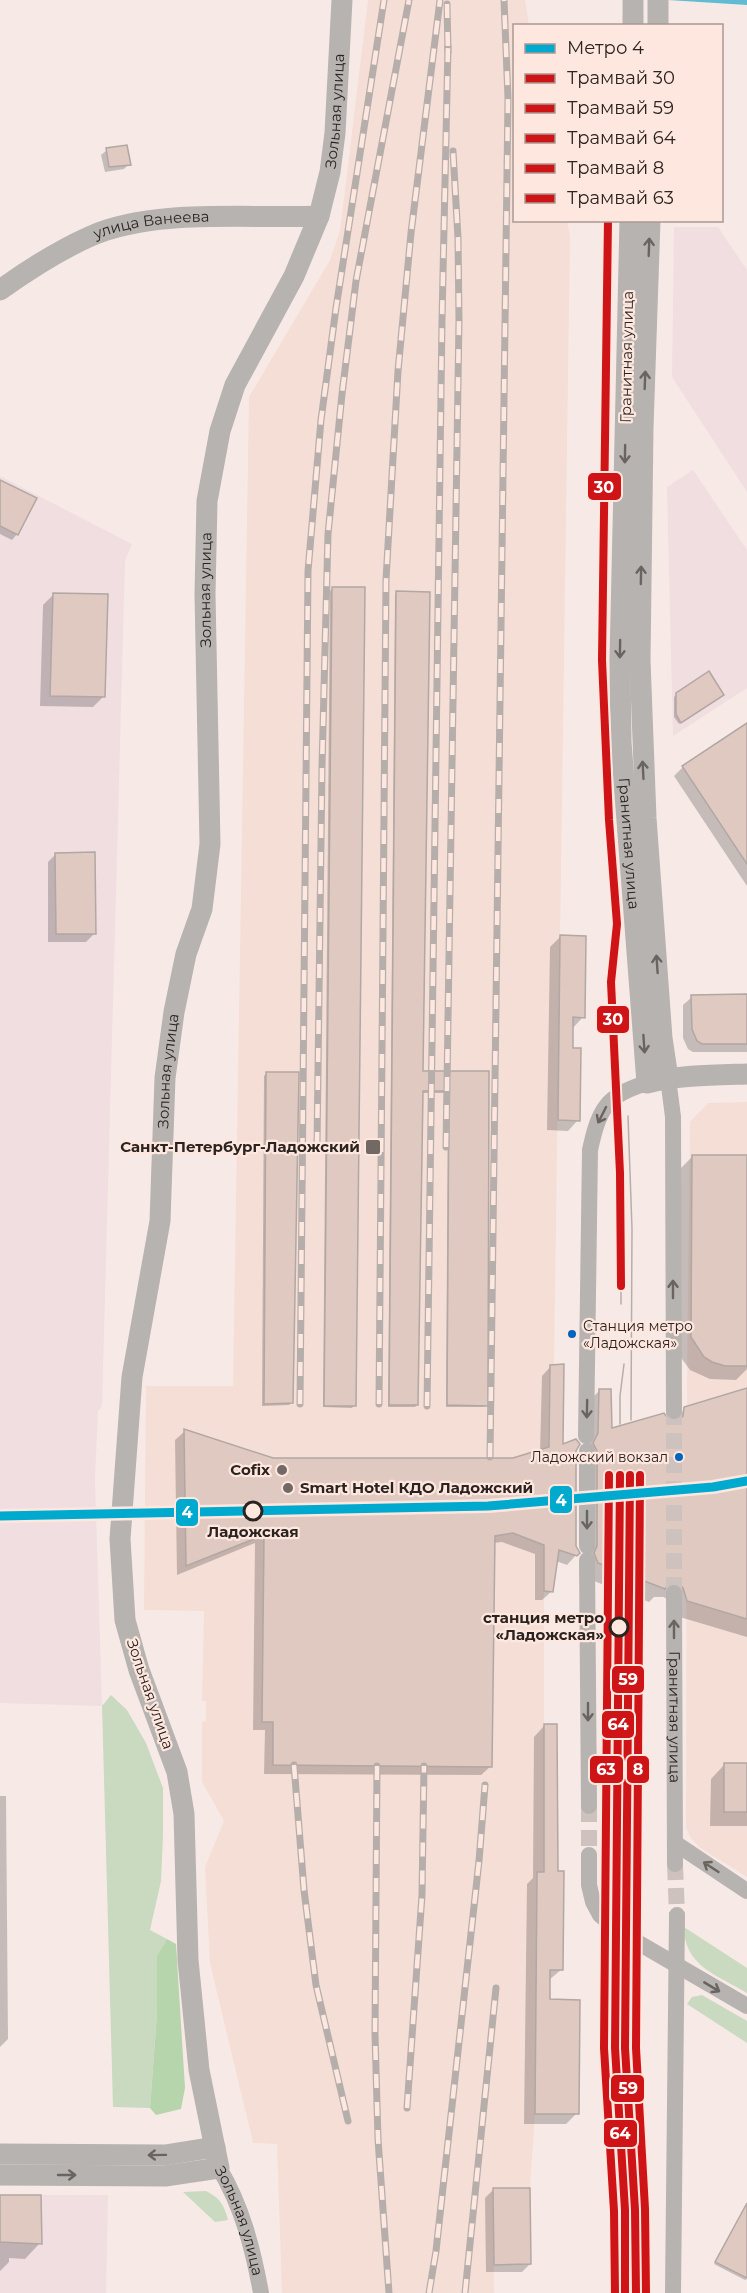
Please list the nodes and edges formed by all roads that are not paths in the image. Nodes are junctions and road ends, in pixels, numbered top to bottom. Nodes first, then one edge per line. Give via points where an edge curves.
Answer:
1 (342, 0) edge
2 (633, 0) edge
3 (658, 0) edge
4 (633, 24) edge
5 (658, 24) edge
6 (318, 216) junction
7 (630, 222) edge
8 (650, 222) edge
9 (0, 290) edge
10 (747, 1074) edge
11 (657, 1081) junction
12 (674, 1411) tunnel mouth
13 (674, 1593) tunnel mouth
14 (589, 1806) tunnel mouth
15 (675, 1843) junction
16 (589, 1855) tunnel mouth
17 (675, 1864) tunnel mouth
18 (747, 1891) edge
19 (677, 1915) tunnel mouth
20 (678, 1966) junction
21 (747, 2006) edge
22 (215, 2147) junction
23 (0, 2154) edge
24 (219, 2168) junction
25 (0, 2175) edge
26 (261, 2293) edge
27 (673, 2293) edge

1 - 6 street, Зольная улица via 335,133
2 - 4 street
3 - 5 street
6 - 9 street, улица Ванеева via 181,218 134,224 92,235
6 - 22 street, Зольная улица via 294,276 235,385 220,431 207,501 210,844 202,909 186,954 165,1078 160,1221 132,1377 120,1539 125,1620 182,1792 188,1960 199,2070
7 -> 11 street, Гранитная улица via 621,742
11 -> 8 street, Гранитная улица via 662,1030 641,743 640,660
10 - 11 street
12 -> 11 street, Гранитная улица via 673,1117
11 -> 14 street via 627,1089 607,1104 590,1150 586,1444
15 -> 13 street, Гранитная улица
15 - 17 street, Гранитная улица
18 -> 15 street
16 - 20 street via 589,1885 600,1915 625,1935
19 - 20 street
20 -> 21 street
20 - 27 street
22 -> 23 street via 165,2155
22 - 24 street, Зольная улица
25 -> 24 street via 165,2176
24 - 26 street, Зольная улица via 232,2189 253,2248

